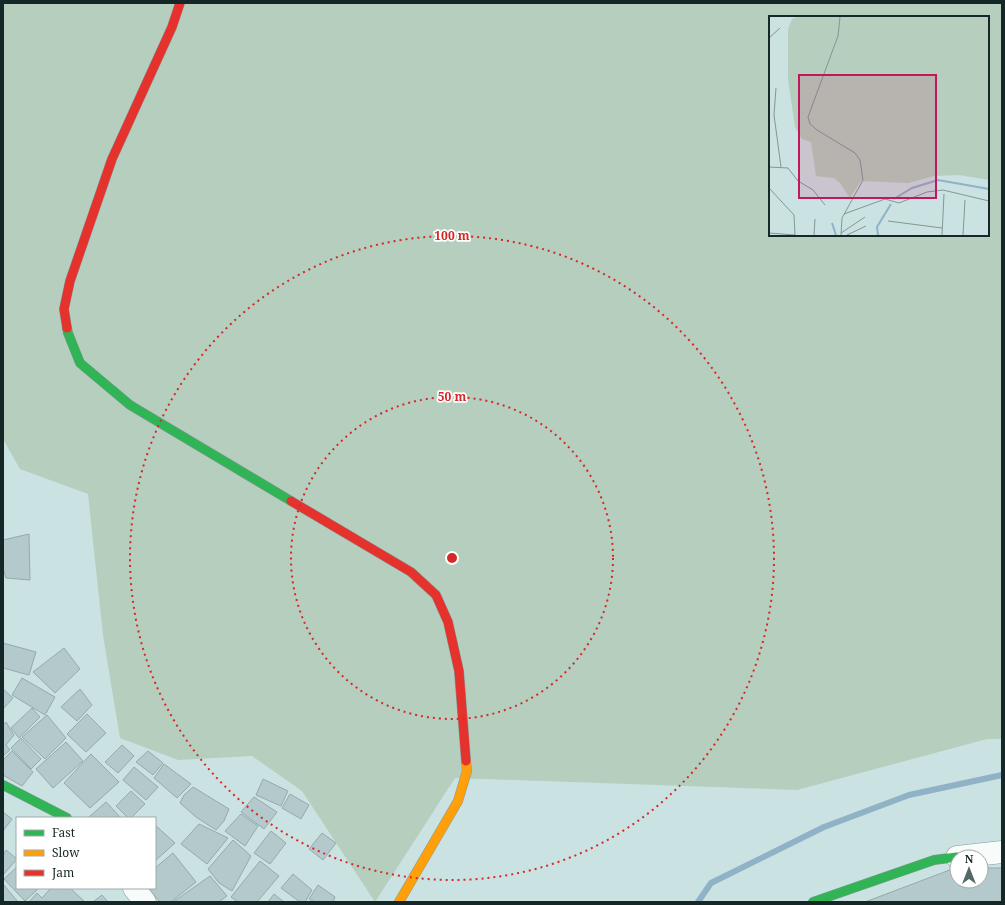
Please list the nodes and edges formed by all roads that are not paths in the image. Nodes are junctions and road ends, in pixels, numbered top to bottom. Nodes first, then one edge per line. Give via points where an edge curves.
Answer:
1 (180, 3) edge
2 (3, 785) edge
3 (66, 817) edge
4 (1002, 852) edge
5 (989, 853) edge
6 (949, 858) edge
7 (135, 889) edge
8 (145, 902) edge
9 (399, 902) edge
10 (813, 902) edge

1 - 9 street via 172,27 112,160 70,281 64,309 68,333 80,363 130,405 411,572 436,595 448,622 459,671 467,771 458,801
2 - 3 street
4 - 5 street
6 - 10 street via 934,860
7 - 8 street

